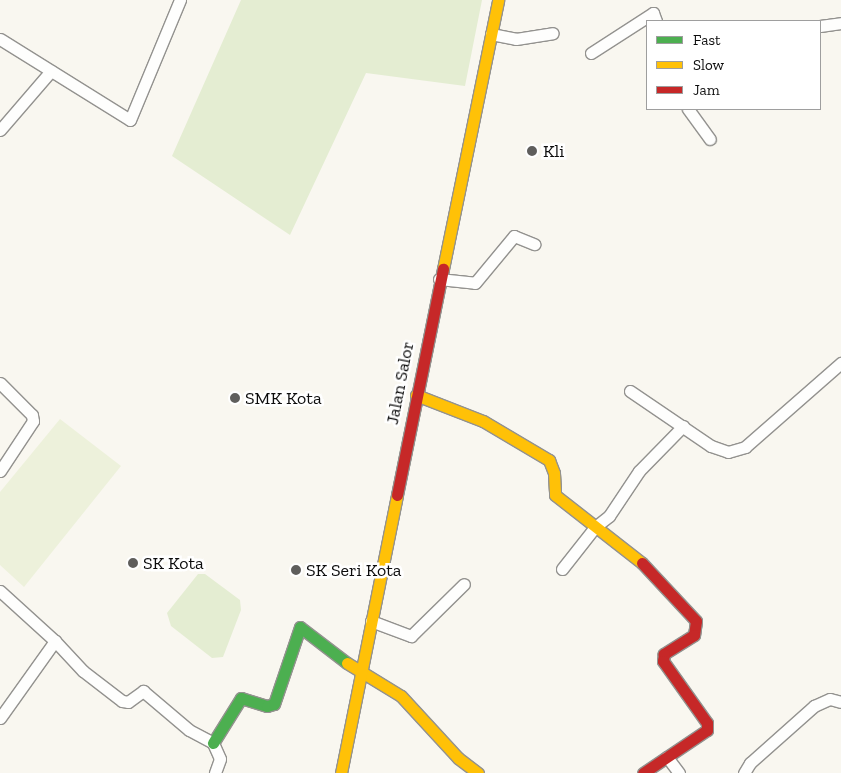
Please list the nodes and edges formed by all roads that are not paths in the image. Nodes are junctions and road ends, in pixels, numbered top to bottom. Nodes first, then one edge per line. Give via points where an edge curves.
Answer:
1 (180, 0) edge
2 (498, 0) edge
3 (656, 20) edge
4 (841, 23) edge
5 (821, 26) edge
6 (552, 33) dead end
7 (491, 34) junction
8 (0, 39) edge
9 (591, 53) dead end
10 (51, 70) junction
11 (689, 110) edge
12 (0, 130) edge
13 (710, 139) dead end
14 (534, 244) dead end
15 (439, 280) junction
16 (841, 363) edge
17 (0, 383) edge
18 (630, 391) dead end
19 (416, 395) junction
20 (684, 426) junction
21 (0, 471) edge
22 (595, 527) junction
23 (562, 569) dead end
24 (464, 584) dead end
25 (0, 591) edge
26 (371, 621) junction
27 (55, 641) junction
28 (361, 674) junction
29 (841, 702) edge
30 (0, 718) edge
31 (214, 743) junction
32 (667, 757) junction
33 (215, 773) edge
34 (341, 773) edge
35 (478, 773) edge
36 (643, 773) edge
37 (679, 773) edge
38 (744, 773) edge

1 - 10 street via 130,120
2 - 7 street, Jalan Salor
3 - 9 street via 653,14
4 - 5 street
6 - 7 street via 516,40
7 - 15 street, Jalan Salor
8 - 10 street
10 - 12 street
11 - 13 street
14 - 15 street via 514,236 475,283
15 - 19 street, Jalan Salor
16 - 20 street via 737,451 719,451
17 - 21 street via 32,415 32,421
18 - 20 street
19 - 22 street via 483,422 548,460 554,473 556,495
19 - 26 street, Jalan Salor
20 - 22 street via 639,470 609,516
22 - 23 street
22 - 32 street via 653,573 696,621 694,635 664,654 663,661 708,726 704,733
24 - 26 street via 411,636
25 - 27 street
26 - 28 street, Jalan Salor
27 - 30 street
27 - 31 street via 83,671 122,701 128,702 143,691 190,730
28 - 31 street via 300,627 274,704 267,706 241,698
28 - 34 street, Jalan Salor
28 - 35 street via 401,696 458,758
29 - 38 street via 823,700 814,706 750,763
31 - 33 street via 220,759
32 - 36 street
32 - 37 street

